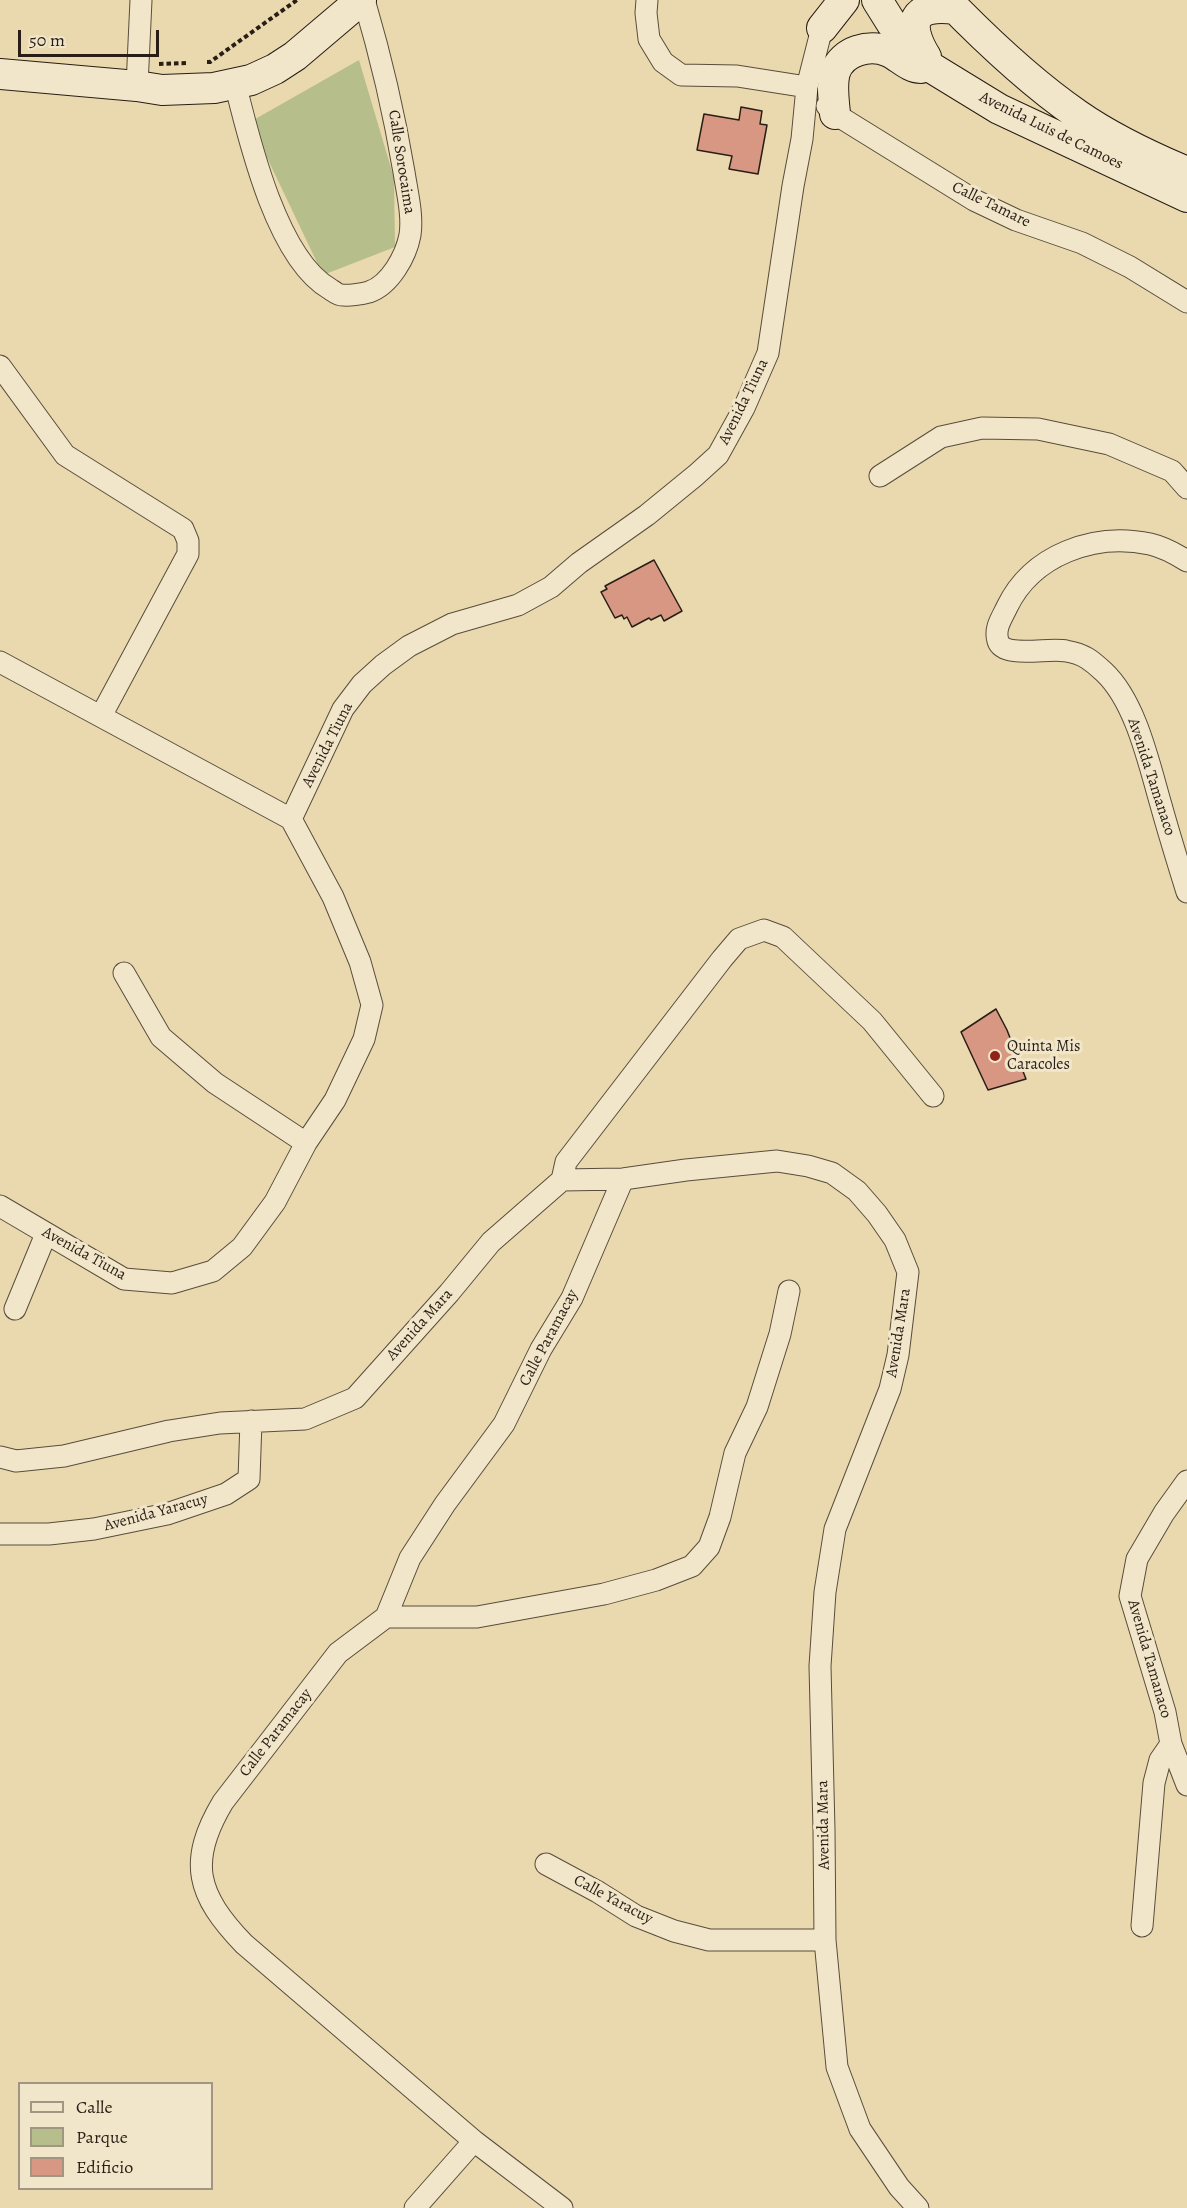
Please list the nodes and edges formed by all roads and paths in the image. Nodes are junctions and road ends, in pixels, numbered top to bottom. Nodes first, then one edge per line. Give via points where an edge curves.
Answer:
1 (141, 0) edge
2 (297, 0) edge
3 (362, 0) edge
4 (647, 0) edge
5 (844, 0) edge
6 (877, 0) edge
7 (951, 4) edge
8 (825, 14) edge
9 (200, 62) dead end
10 (190, 63) dead end
11 (932, 68) junction
12 (137, 72) junction
13 (0, 74) edge
14 (235, 83) junction
15 (807, 87) junction
16 (835, 114) junction
17 (1187, 172) edge
18 (1187, 197) edge
19 (1187, 302) edge
20 (0, 366) edge
21 (880, 476) dead end
22 (1187, 488) edge
23 (1187, 561) edge
24 (0, 662) edge
25 (101, 716) junction
26 (291, 819) junction
27 (1187, 892) edge
28 (124, 973) dead end
29 (933, 1096) dead end
30 (306, 1143) junction
31 (562, 1179) junction
32 (623, 1179) junction
33 (0, 1206) edge
34 (46, 1234) junction
35 (789, 1291) dead end
36 (15, 1309) dead end
37 (251, 1421) junction
38 (0, 1457) edge
39 (1187, 1482) edge
40 (0, 1534) edge
41 (386, 1617) junction
42 (1171, 1744) junction
43 (1187, 1785) edge
44 (546, 1864) dead end
45 (1142, 1926) dead end
46 (825, 1940) junction
47 (474, 2141) junction
48 (415, 2208) edge
49 (562, 2208) edge
50 (918, 2208) edge

1 - 12 street
2 - 9 path via 210,62
3 - 14 street via 285,63
3 - 14 street, Calle Sorocaima via 385,72 410,206 410,235 402,258 385,283 369,292 341,295 317,282 299,261 273,206 247,133
4 - 15 street via 649,39 663,62 681,75 737,76
5 - 8 street
6 - 11 street, Avenida Luis de Camoes via 908,45
7 - 11 street via 926,10 915,20 918,45
7 - 17 street, Avenida Luis de Camoes via 1039,86 1079,116
8 - 15 street, Avenida Tiuna
10 - 12 path via 159,64
11 - 16 street via 915,68 876,48 859,50 841,61 835,71
11 - 18 street, Avenida Luis de Camoes via 999,109
12 - 13 street
12 - 14 street via 162,90
15 - 16 street, Calle Tamare
15 - 26 street, Avenida Tiuna via 768,353 718,455 551,587 518,605 452,624 409,646 383,665 343,709
16 - 19 street, Calle Tamare via 974,200 1016,220 1082,243
20 - 25 street via 65,455 183,529 188,541 188,554
21 - 22 street via 941,437 982,428 1038,429 1109,444 1172,471
23 - 27 street, Avenida Tamanaco via 1150,544 1112,542 1068,550 1025,579 996,630 999,644 1008,651 1064,650 1088,657 1112,680 1132,714
24 - 25 street
25 - 26 street
26 - 30 street, Avenida Tiuna via 333,897 360,962 372,1005 364,1039 335,1100
28 - 30 street via 161,1037 215,1083
29 - 31 street via 872,1021 783,937 764,930 740,939 722,959 566,1162
30 - 34 street, Avenida Tiuna via 275,1202 242,1248 213,1271 172,1283 124,1279
31 - 32 street, Avenida Mara
31 - 37 street, Avenida Mara via 491,1242 355,1398 305,1419
32 - 41 street, Calle Paramacay via 572,1298 541,1349 504,1424 410,1558
32 - 46 street, Avenida Mara via 777,1161 832,1173 857,1191 877,1214 895,1240 908,1272 903,1325 890,1389 836,1529 825,1592 820,1666
33 - 34 street, Avenida Tiuna
34 - 36 street
35 - 41 street via 757,1407 735,1453 720,1517 708,1547 692,1566 604,1594 477,1617
37 - 38 street, Avenida Mara via 169,1431 64,1456 16,1461
37 - 40 street, Avenida Yaracuy via 249,1479 226,1494 167,1514 94,1529
39 - 42 street, Avenida Tamanaco via 1137,1559 1130,1596
41 - 47 street, Calle Paramacay via 338,1653 223,1802 204,1839 204,1884 214,1908 244,1944
42 - 43 street, Avenida Tamanaco
42 - 45 street via 1160,1760 1154,1782
44 - 46 street, Calle Yaracuy via 636,1916 674,1931 709,1940
46 - 50 street, Avenida Mara via 837,2067 848,2102 877,2156
47 - 48 street
47 - 49 street, Calle Paramacay

